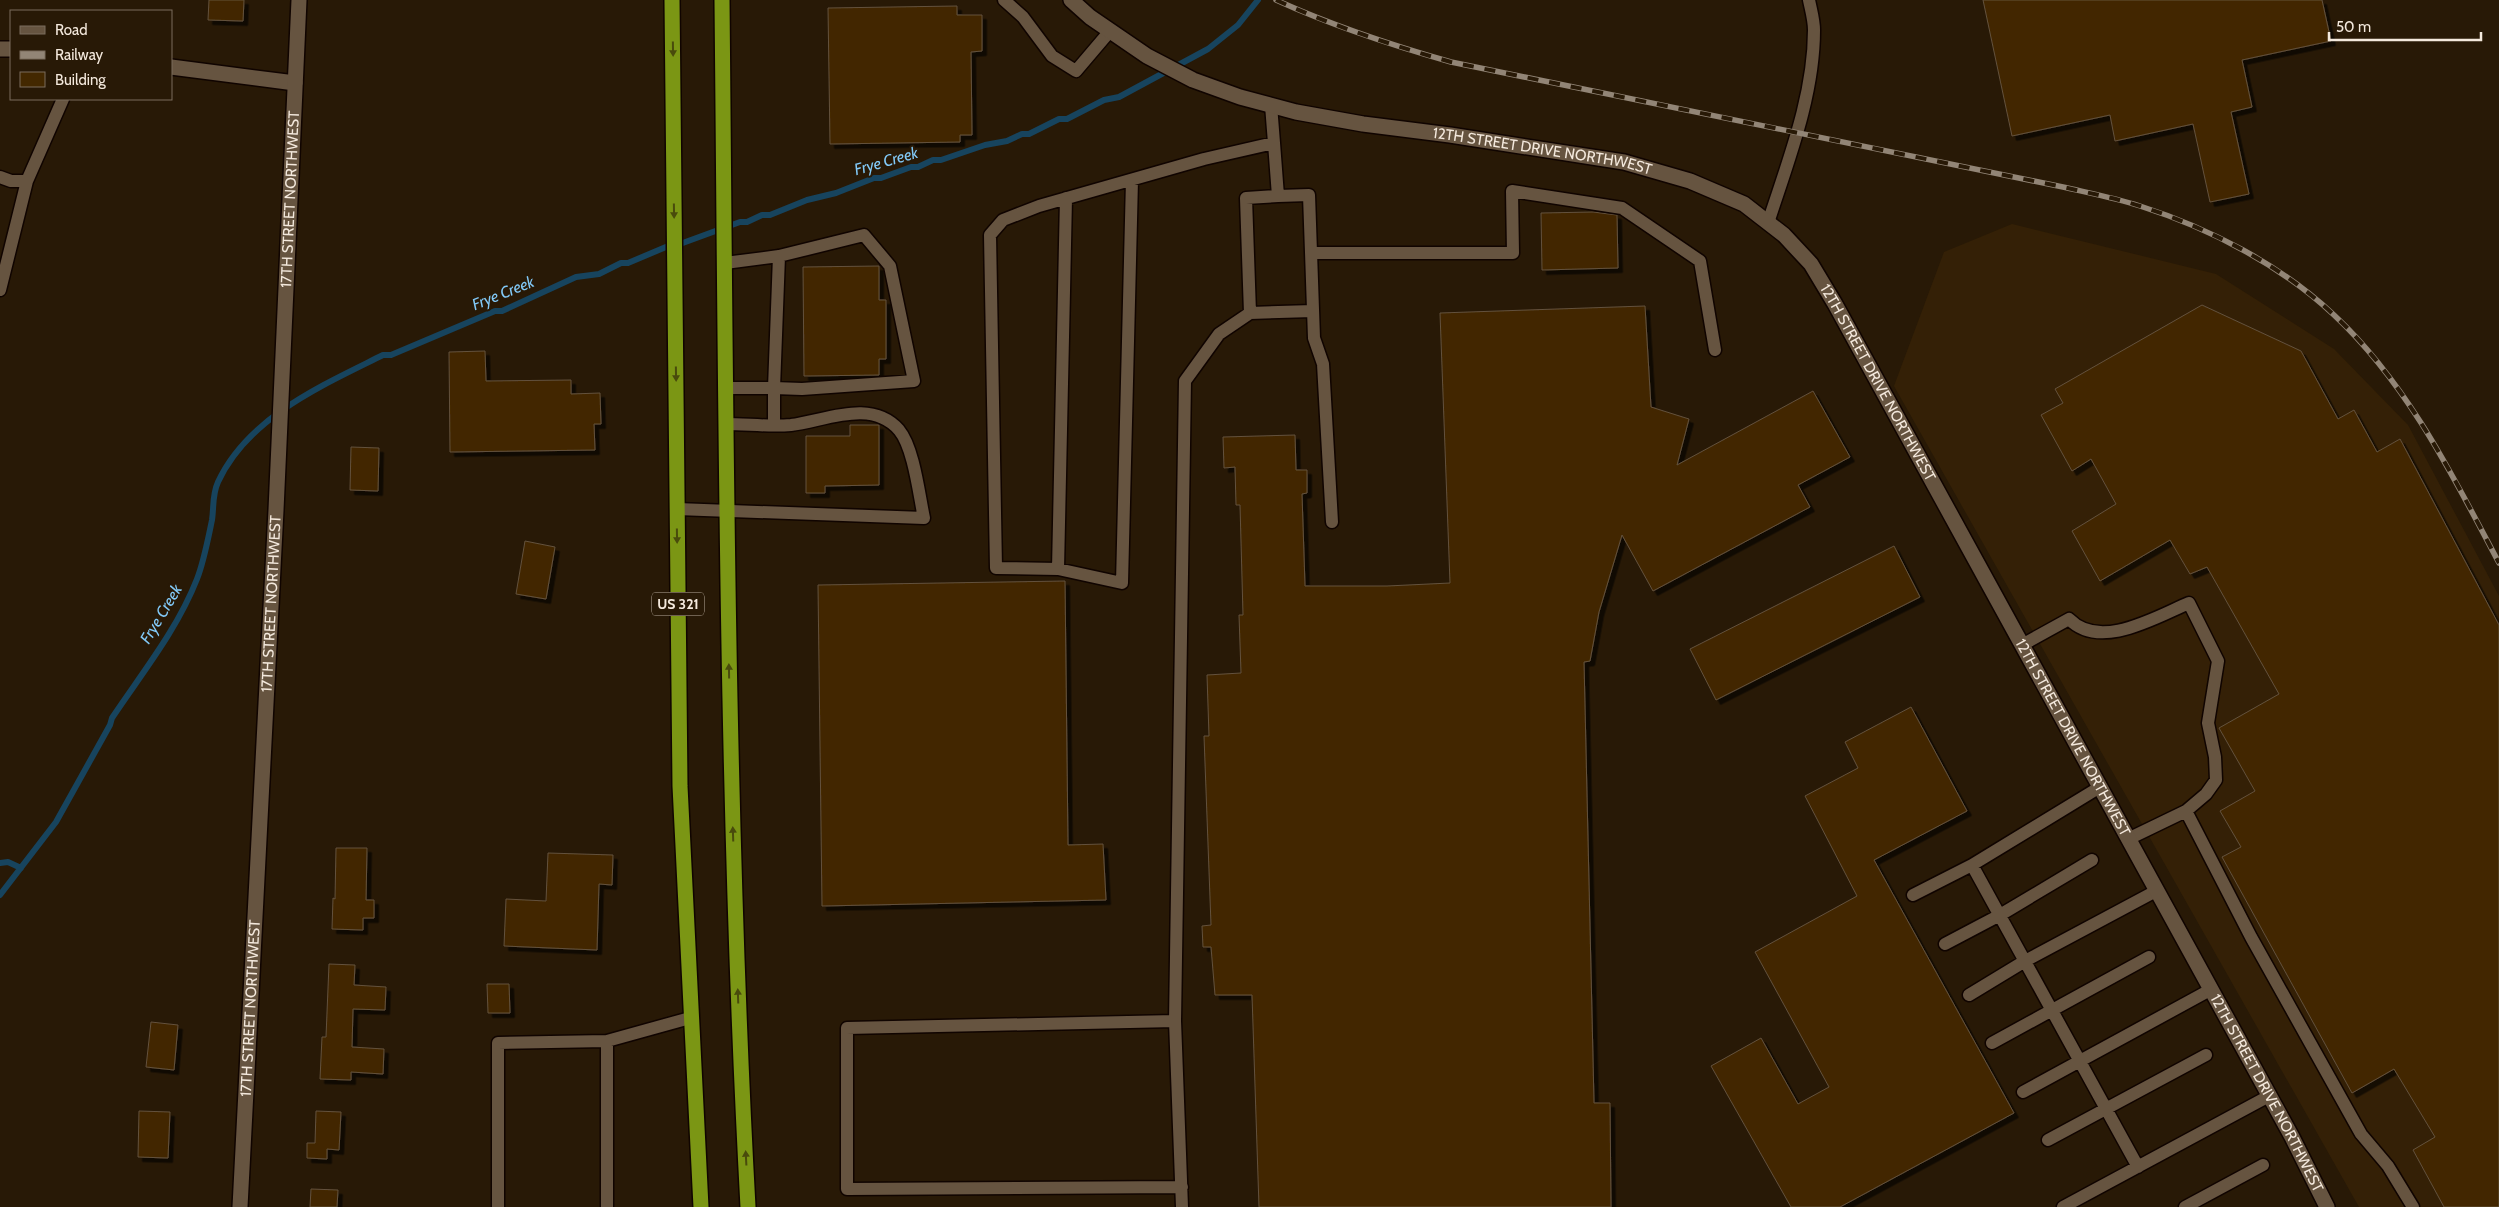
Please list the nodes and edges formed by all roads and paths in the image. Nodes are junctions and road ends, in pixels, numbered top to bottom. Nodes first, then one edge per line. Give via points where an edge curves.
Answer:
1 (299, 0) edge
2 (672, 0) edge
3 (722, 0) edge
4 (1004, 0) edge
5 (1071, 0) edge
6 (1809, 0) edge
7 (1110, 31) junction
8 (172, 67) edge
9 (295, 82) junction
10 (63, 100) edge
11 (1271, 105) junction
12 (1274, 143) junction
13 (0, 177) edge
14 (27, 180) junction
15 (1132, 180) junction
16 (1278, 196) junction
17 (1066, 198) junction
18 (1768, 223) junction
19 (1312, 253) junction
20 (779, 256) junction
21 (724, 263) junction
22 (0, 290) edge
23 (1314, 311) junction
24 (1250, 313) junction
25 (1715, 350) dead end
26 (726, 388) junction
27 (774, 388) junction
28 (726, 424) junction
29 (774, 425) junction
30 (677, 509) junction
31 (727, 511) junction
32 (1332, 522) dead end
33 (1058, 569) junction
34 (2022, 645) junction
35 (2100, 787) junction
36 (2186, 811) junction
37 (2128, 839) junction
38 (2092, 860) dead end
39 (1972, 865) junction
40 (2156, 891) junction
41 (1913, 895) dead end
42 (2000, 915) junction
43 (1945, 944) dead end
44 (2149, 957) dead end
45 (2025, 961) junction
46 (2210, 990) junction
47 (1968, 995) dead end
48 (2052, 1010) junction
49 (690, 1018) junction
50 (1175, 1021) junction
51 (607, 1041) junction
52 (1992, 1043) dead end
53 (2206, 1055) dead end
54 (2079, 1060) junction
55 (2023, 1092) dead end
56 (2269, 1096) junction
57 (2106, 1109) junction
58 (2048, 1140) dead end
59 (2263, 1165) dead end
60 (2138, 1167) junction
61 (1182, 1187) junction
62 (240, 1207) edge
63 (498, 1207) edge
64 (607, 1207) edge
65 (701, 1207) edge
66 (748, 1207) edge
67 (1182, 1207) edge
68 (2063, 1207) edge
69 (2185, 1207) edge
70 (2327, 1207) edge
71 (2413, 1207) edge

1 - 9 street, 17TH STREET NORTHWEST
2 -> 30 highway, US 321
3 - 21 highway
4 - 7 lane via 1023,17 1052,56 1076,71
5 - 7 street, 12TH STREET DRIVE NORTHWEST
6 - 18 lane via 1814,29 1811,65 1797,131
7 - 11 street, 12TH STREET DRIVE NORTHWEST via 1146,56 1192,80
8 - 9 street
9 - 62 street, 17TH STREET NORTHWEST
10 - 14 lane
11 - 12 lane
11 - 18 street, 12TH STREET DRIVE NORTHWEST via 1363,124 1624,162 1690,181 1744,204
12 - 15 lane
12 - 16 lane
13 - 14 lane
14 - 22 lane
15 - 17 lane
15 - 33 lane via 1122,583
16 - 19 lane via 1309,195
16 - 24 lane via 1246,198
17 - 33 lane
17 - 33 lane via 1003,220 990,235 996,568
18 - 34 street, 12TH STREET DRIVE NORTHWEST via 1811,264 1836,304
19 - 23 lane
19 - 25 lane via 1513,253 1512,191 1622,208 1700,261
20 - 21 lane
20 - 27 lane
20 - 27 lane via 864,235 890,266 914,381
21 - 26 highway
23 - 24 lane
23 - 32 lane via 1314,338 1323,364
24 - 50 lane via 1219,334 1185,380
26 - 27 lane
26 - 28 highway
27 - 29 lane
28 - 29 lane
28 - 31 highway
29 - 31 lane via 791,425 831,415 884,417 900,431 908,450 924,518
30 - 31 lane
30 -> 49 highway, US 321 via 680,786
66 -> 31 highway via 731,787
34 - 35 street, 12TH STREET DRIVE NORTHWEST
34 - 36 lane via 2069,619 2076,627 2088,630 2122,632 2189,602 2218,661 2208,723 2216,780 2206,794
35 - 37 street, 12TH STREET DRIVE NORTHWEST
35 - 39 lane
36 - 37 lane
36 - 71 lane via 2251,937 2361,1134 2388,1166
37 - 40 street, 12TH STREET DRIVE NORTHWEST
38 - 42 lane
39 - 41 lane
39 - 42 lane
40 - 45 lane
40 - 46 street, 12TH STREET DRIVE NORTHWEST
42 - 43 lane
42 - 45 lane
44 - 48 lane
45 - 47 lane
45 - 48 lane
46 - 54 lane
46 - 56 street, 12TH STREET DRIVE NORTHWEST
48 - 52 lane
48 - 54 lane
49 - 51 lane
49 - 65 highway, US 321
50 - 61 lane
50 - 61 lane via 847,1028 847,1189
51 - 63 lane via 498,1043
51 - 64 lane
53 - 57 lane
54 - 55 lane
54 - 57 lane
56 - 60 lane
56 - 70 street, 12TH STREET DRIVE NORTHWEST
57 - 58 lane
57 - 60 lane
59 - 69 lane
60 - 68 lane
61 - 67 lane

